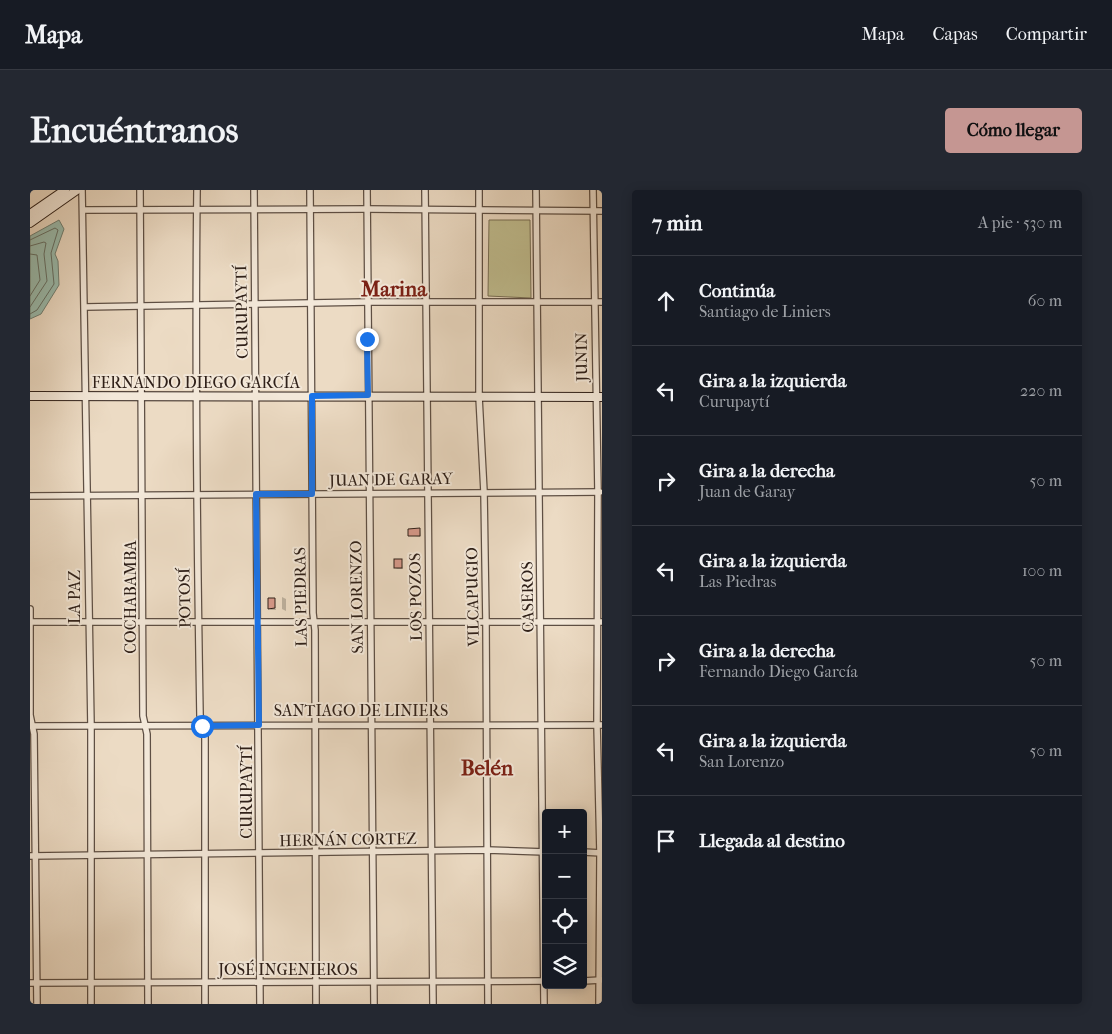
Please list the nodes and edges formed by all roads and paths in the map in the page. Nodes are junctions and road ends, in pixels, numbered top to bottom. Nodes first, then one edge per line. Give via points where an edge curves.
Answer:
1 (65, 190) edge
2 (77, 190) edge
3 (82, 190) edge
4 (140, 190) edge
5 (197, 190) edge
6 (254, 190) edge
7 (310, 190) edge
8 (367, 190) edge
9 (425, 190) edge
10 (479, 190) edge
11 (536, 190) edge
12 (593, 190) edge
13 (367, 209) junction
14 (84, 210) junction
15 (140, 210) junction
16 (254, 210) junction
17 (310, 210) junction
18 (426, 210) junction
19 (479, 210) junction
20 (197, 211) junction
21 (535, 211) junction
22 (593, 211) junction
23 (602, 211) edge
24 (30, 214) edge
25 (30, 223) edge
26 (367, 302) junction
27 (593, 302) junction
28 (602, 302) edge
29 (426, 303) junction
30 (479, 303) junction
31 (536, 303) junction
32 (311, 304) junction
33 (195, 305) junction
34 (255, 305) junction
35 (141, 306) junction
36 (85, 307) junction
37 (142, 395) junction
38 (368, 395) junction
39 (30, 396) edge
40 (85, 396) junction
41 (195, 396) junction
42 (256, 396) junction
43 (312, 396) junction
44 (427, 396) junction
45 (479, 397) junction
46 (537, 397) junction
47 (599, 397) edge
48 (428, 492) junction
49 (484, 492) junction
50 (600, 492) edge
51 (368, 493) junction
52 (540, 493) junction
53 (256, 494) junction
54 (312, 494) junction
55 (196, 495) junction
56 (30, 496) edge
57 (87, 496) junction
58 (144, 496) junction
59 (30, 609) edge
60 (143, 620) junction
61 (198, 620) junction
62 (87, 621) junction
63 (258, 621) junction
64 (30, 622) edge
65 (314, 622) junction
66 (371, 622) junction
67 (600, 622) edge
68 (429, 623) junction
69 (486, 623) junction
70 (542, 623) junction
71 (316, 724) junction
72 (430, 724) junction
73 (486, 724) junction
74 (542, 724) junction
75 (259, 725) junction
76 (372, 725) junction
77 (599, 725) edge
78 (31, 726) edge
79 (91, 726) junction
80 (146, 726) junction
81 (202, 726) junction
82 (543, 809) edge
83 (487, 850) junction
84 (432, 851) junction
85 (372, 852) junction
86 (542, 852) edge
87 (587, 852) edge
88 (148, 853) junction
89 (316, 853) junction
90 (601, 853) edge
91 (92, 854) junction
92 (206, 854) junction
93 (260, 854) junction
94 (544, 854) edge
95 (32, 856) edge
96 (545, 944) edge
97 (600, 980) edge
98 (542, 981) edge
99 (587, 981) edge
100 (260, 982) junction
101 (317, 982) junction
102 (374, 982) junction
103 (488, 982) junction
104 (33, 983) edge
105 (205, 983) junction
106 (433, 983) junction
107 (91, 984) junction
108 (148, 984) junction
109 (545, 989) edge
110 (37, 1004) edge
111 (91, 1004) edge
112 (148, 1004) edge
113 (205, 1004) edge
114 (260, 1004) edge
115 (316, 1004) edge
116 (374, 1004) edge
117 (433, 1004) edge
118 (488, 1004) edge
119 (544, 1004) edge
120 (599, 1004) edge

1 - 24 main road
2 - 25 main road
3 - 14 street, LA PAZ
4 - 15 street, COCHABAMBA
5 - 20 street, POTOSÍ
6 - 16 street, CURUPAYTÍ
7 - 17 street, LAS PIEDRAS
8 - 13 street, SAN LORENZO
9 - 18 street, LOS POZOS
10 - 19 street, VILCAPUGIO
11 - 21 street, CASEROS
12 - 22 street, JUNIN
13 - 17 street
13 - 18 street
13 - 26 street, SAN LORENZO
14 - 15 street
14 - 36 street, LA PAZ
15 - 20 street
15 - 35 street, COCHABAMBA
16 - 17 street
16 - 20 street
16 - 34 street, CURUPAYTÍ
17 - 32 street, LAS PIEDRAS
18 - 19 street
18 - 29 street, LOS POZOS
19 - 21 street
19 - 30 street, VILCAPUGIO
20 - 33 street, POTOSÍ
21 - 22 street
21 - 31 street, CASEROS
22 - 23 street
22 - 27 street, JUNIN
26 - 29 street
26 - 32 street
26 - 38 street, SAN LORENZO
27 - 28 street
27 - 31 street
27 - 47 street, JUNIN
29 - 30 street
29 - 44 street, LOS POZOS
30 - 31 street
30 - 45 street, VILCAPUGIO
31 - 46 street, CASEROS
32 - 34 street
32 - 43 street, LAS PIEDRAS
33 - 34 street
33 - 35 street
33 - 41 street, POTOSÍ
34 - 42 street, CURUPAYTÍ
35 - 36 street
35 - 37 street, COCHABAMBA
36 - 40 street, LA PAZ
37 - 40 main road, FERNANDO DIEGO GARCÍA
37 - 41 main road, FERNANDO DIEGO GARCÍA
37 - 58 street, COCHABAMBA
38 - 43 main road, FERNANDO DIEGO GARCÍA
38 - 44 main road, FERNANDO DIEGO GARCÍA
38 - 51 street, SAN LORENZO
39 - 40 main road, FERNANDO DIEGO GARCÍA
40 - 57 street, LA PAZ
41 - 42 main road, FERNANDO DIEGO GARCÍA
41 - 55 street, POTOSÍ
42 - 43 main road, FERNANDO DIEGO GARCÍA
42 - 53 street, CURUPAYTÍ
43 - 54 street, LAS PIEDRAS
44 - 45 main road, FERNANDO DIEGO GARCÍA
44 - 48 street, LOS POZOS
45 - 46 main road, FERNANDO DIEGO GARCÍA
45 - 49 street, VILCAPUGIO
46 - 47 main road, FERNANDO DIEGO GARCÍA
46 - 52 street, CASEROS
47 - 50 street, JUNIN
48 - 49 street, JUAN DE GARAY
48 - 51 street, JUAN DE GARAY
48 - 68 street, LOS POZOS
49 - 52 street, JUAN DE GARAY
49 - 69 street, VILCAPUGIO
50 - 52 street, JUAN DE GARAY
50 - 67 street, JUNIN
51 - 54 street, JUAN DE GARAY
51 - 66 street, SAN LORENZO
52 - 70 street, CASEROS
53 - 54 street, JUAN DE GARAY
53 - 55 street, JUAN DE GARAY
53 - 63 street, CURUPAYTÍ
54 - 65 street, LAS PIEDRAS
55 - 58 street, JUAN DE GARAY
55 - 61 street, POTOSÍ
56 - 57 street, JUAN DE GARAY
57 - 58 street, JUAN DE GARAY
57 - 62 street, LA PAZ
58 - 60 street, COCHABAMBA
59 - 64 street
60 - 61 street
60 - 62 street
60 - 80 street, COCHABAMBA via 143,716
61 - 63 street
61 - 81 street, POTOSÍ
62 - 64 street
62 - 79 street, LA PAZ
63 - 65 street
63 - 75 street, CURUPAYTÍ
64 - 78 street
65 - 66 street
65 - 71 street, LAS PIEDRAS
66 - 68 street
66 - 76 street, SAN LORENZO
67 - 70 street
67 - 77 street, JUNIN
68 - 69 street
68 - 72 street, LOS POZOS
69 - 70 street
69 - 73 street, VILCAPUGIO
70 - 74 street, CASEROS
71 - 75 street, SANTIAGO DE LINIERS
71 - 76 street, SANTIAGO DE LINIERS
71 - 89 street, LAS PIEDRAS
72 - 73 street, SANTIAGO DE LINIERS
72 - 76 street, SANTIAGO DE LINIERS
72 - 84 street, LOS POZOS
73 - 74 street, SANTIAGO DE LINIERS
73 - 83 street, VILCAPUGIO
74 - 77 street, SANTIAGO DE LINIERS
74 - 82 street, CASEROS
75 - 81 street, SANTIAGO DE LINIERS
75 - 93 street, CURUPAYTÍ
76 - 85 street, SAN LORENZO
77 - 90 street, JUNIN
78 - 79 street, SANTIAGO DE LINIERS
78 - 95 street
79 - 80 street, SANTIAGO DE LINIERS
79 - 91 street, LA PAZ
80 - 81 street, SANTIAGO DE LINIERS
80 - 88 street, COCHABAMBA
81 - 92 street, POTOSÍ via 205,736
83 - 84 street, HERNÁN CORTEZ
83 - 86 street, HERNÁN CORTEZ
83 - 103 street, VILCAPUGIO
84 - 85 street, HERNÁN CORTEZ
84 - 106 street, LOS POZOS
85 - 89 street, HERNÁN CORTEZ
85 - 102 street, SAN LORENZO
87 - 90 street
88 - 91 street, HERNÁN CORTEZ
88 - 92 street, HERNÁN CORTEZ
88 - 108 street, COCHABAMBA
89 - 93 street, HERNÁN CORTEZ
89 - 101 street, LAS PIEDRAS
90 - 97 street, JUNIN
91 - 95 street, HERNÁN CORTEZ
91 - 107 street, LA PAZ
92 - 93 street, HERNÁN CORTEZ
92 - 105 street, POTOSÍ
93 - 100 street, CURUPAYTÍ
94 - 96 street, CASEROS
95 - 104 street
97 - 99 street
97 - 120 street, JUNIN
98 - 103 street, JOSÉ INGENIEROS
100 - 101 street, JOSÉ INGENIEROS
100 - 105 street, JOSÉ INGENIEROS
100 - 114 street, CURUPAYTÍ
101 - 102 street, JOSÉ INGENIEROS
101 - 115 street, LAS PIEDRAS
102 - 106 street, JOSÉ INGENIEROS
102 - 116 street, SAN LORENZO
103 - 106 street, JOSÉ INGENIEROS
103 - 118 street, VILCAPUGIO
104 - 107 street, JOSÉ INGENIEROS
104 - 110 street
105 - 108 street, JOSÉ INGENIEROS
105 - 113 street, POTOSÍ
106 - 117 street, LOS POZOS
107 - 108 street, JOSÉ INGENIEROS
107 - 111 street, LA PAZ
108 - 112 street, COCHABAMBA
109 - 119 street, CASEROS

